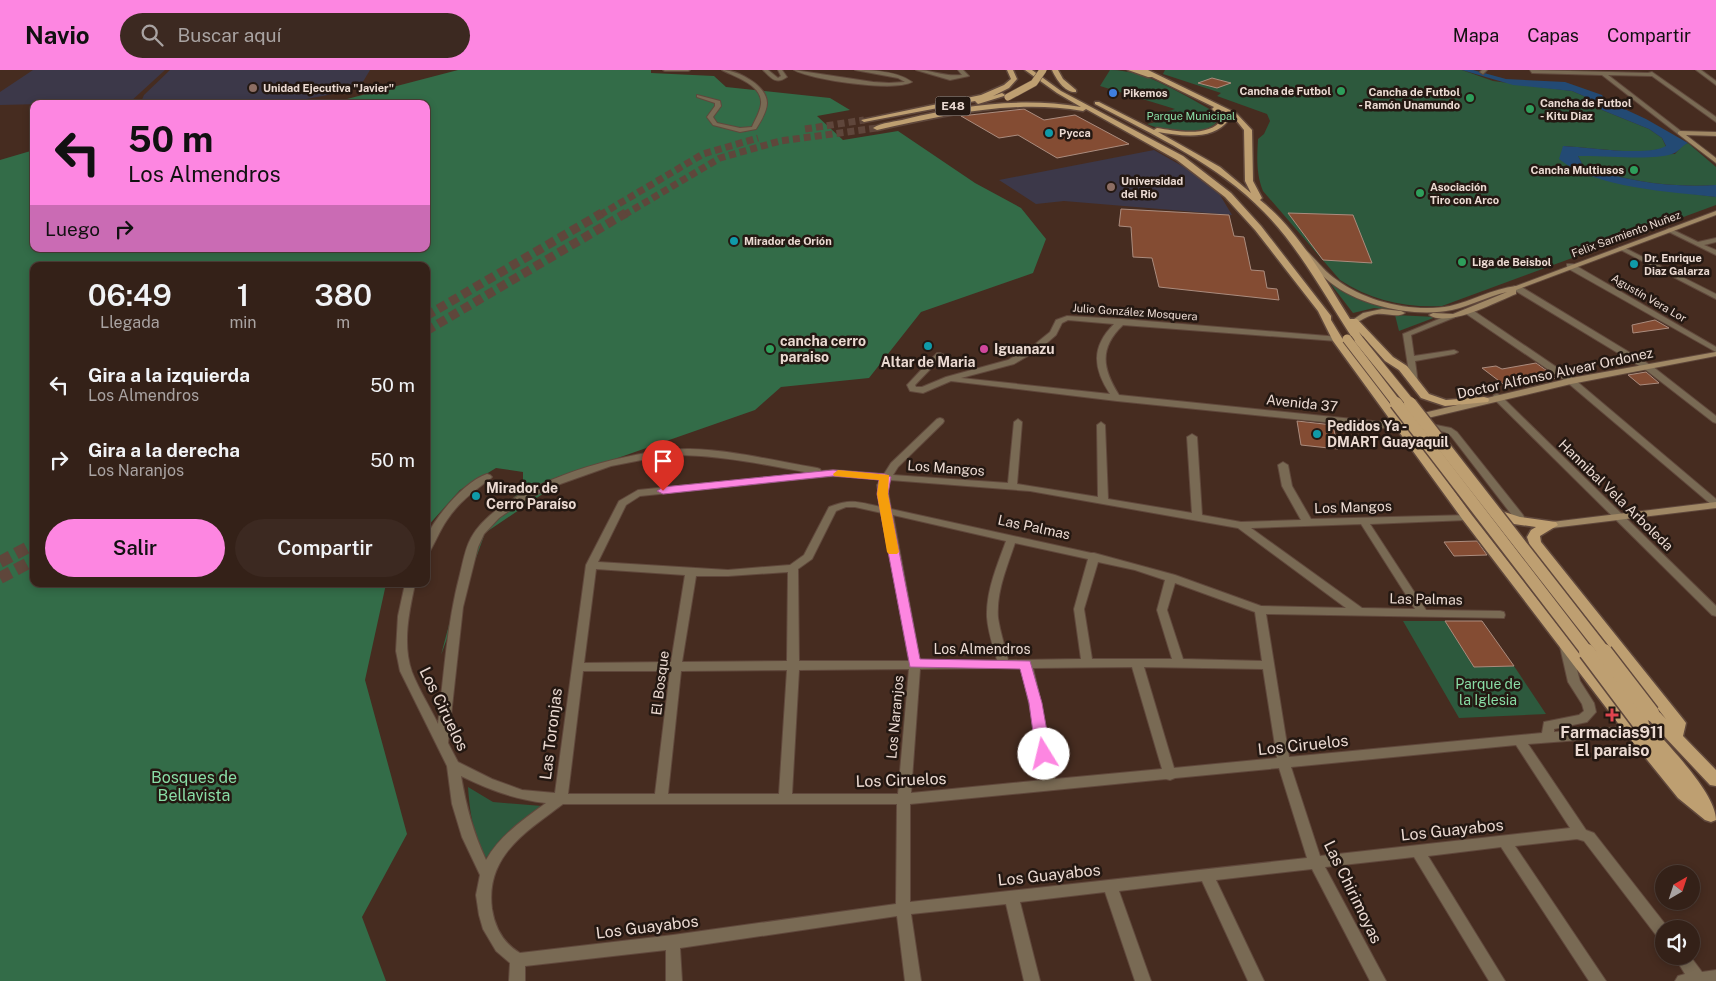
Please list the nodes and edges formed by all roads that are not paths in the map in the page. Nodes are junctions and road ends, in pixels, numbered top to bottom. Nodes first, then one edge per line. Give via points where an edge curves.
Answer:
1 (665, 70) edge
2 (688, 70) edge
3 (724, 70) edge
4 (765, 70) edge
5 (780, 70) edge
6 (796, 70) edge
7 (857, 70) edge
8 (918, 70) edge
9 (960, 70) edge
10 (1010, 70) edge
11 (1018, 70) edge
12 (1028, 70) edge
13 (1035, 70) edge
14 (1044, 70) edge
15 (1055, 70) edge
16 (1131, 70) edge
17 (1143, 70) edge
18 (1646, 70) edge
19 (1698, 70) edge
20 (1531, 72) edge
21 (1604, 74) junction
22 (1654, 76) junction
23 (1716, 83) edge
24 (1059, 92) junction
25 (699, 96) dead end
26 (1005, 96) junction
27 (903, 113) junction
28 (1102, 115) junction
29 (885, 116) junction
30 (864, 120) tunnel mouth
31 (912, 120) junction
32 (1716, 120) edge
33 (896, 124) junction
34 (1138, 124) junction
35 (877, 128) tunnel mouth
36 (1680, 133) junction
37 (1716, 134) edge
38 (1716, 161) edge
39 (1266, 209) junction
40 (1716, 213) edge
41 (1669, 230) junction
42 (1716, 240) edge
43 (1697, 244) junction
44 (1299, 247) junction
45 (1621, 248) junction
46 (1716, 253) edge
47 (1570, 266) junction
48 (1324, 285) junction
49 (1517, 288) junction
50 (1716, 297) edge
51 (1468, 311) junction
52 (1454, 316) junction
53 (1122, 321) junction
54 (1355, 321) junction
55 (1348, 340) junction
56 (1716, 350) edge
57 (1454, 352) dead end
58 (1716, 354) edge
59 (940, 355) dead end
60 (1410, 359) junction
61 (1389, 360) junction
62 (1649, 368) junction
63 (949, 380) junction
64 (1571, 381) junction
65 (1414, 383) junction
66 (1380, 396) junction
67 (1497, 397) junction
68 (1117, 398) junction
69 (1484, 400) junction
70 (1421, 419) junction
71 (1716, 420) edge
72 (940, 421) dead end
73 (1018, 422) dead end
74 (1101, 425) dead end
75 (1402, 427) junction
76 (1192, 437) dead end
77 (1283, 464) dead end
78 (833, 473) junction
79 (1438, 476) junction
80 (487, 477) dead end
81 (885, 477) junction
82 (1012, 487) junction
83 (647, 492) joint
84 (1103, 500) junction
85 (1716, 505) edge
86 (886, 511) junction
87 (1491, 511) junction
88 (1466, 517) junction
89 (1519, 517) dead end
90 (1196, 518) junction
91 (1619, 518) junction
92 (1363, 520) junction
93 (1307, 522) junction
94 (1241, 525) junction
95 (1552, 526) junction
96 (1012, 538) junction
97 (430, 541) edge
98 (1544, 554) junction
99 (1094, 556) junction
100 (1499, 559) junction
101 (591, 565) junction
102 (793, 568) junction
103 (691, 572) junction
104 (1171, 577) junction
105 (409, 587) edge
106 (1260, 610) junction
107 (1359, 612) junction
108 (1716, 612) edge
109 (1423, 613) junction
110 (1500, 615) dead end
111 (1566, 644) junction
112 (1179, 663) junction
113 (914, 664) junction
114 (1087, 664) junction
115 (1137, 664) junction
116 (676, 665) junction
117 (794, 665) junction
118 (1004, 665) junction
119 (1026, 665) junction
120 (1267, 665) junction
121 (577, 667) junction
122 (1641, 723) junction
123 (1548, 737) junction
124 (1675, 739) junction
125 (1519, 740) junction
126 (442, 743) junction
127 (1284, 763) junction
128 (453, 766) junction
129 (1170, 775) junction
130 (1716, 780) edge
131 (1050, 786) junction
132 (661, 798) junction
133 (785, 798) junction
134 (561, 799) junction
135 (904, 799) junction
136 (1714, 818) edge
137 (1583, 834) junction
138 (1505, 842) junction
139 (1418, 852) junction
140 (1316, 862) junction
141 (486, 871) junction
142 (1207, 876) junction
143 (1110, 886) junction
144 (1012, 897) junction
145 (903, 909) junction
146 (1655, 923) edge
147 (673, 942) junction
148 (518, 960) junction
149 (1688, 965) edge
150 (1716, 977) edge
151 (1698, 979) junction
152 (517, 981) edge
153 (674, 981) edge
154 (913, 981) edge
155 (1032, 981) edge
156 (1143, 981) edge
157 (1256, 981) edge
158 (1378, 981) edge
159 (1497, 981) edge
160 (1598, 981) edge
161 (1683, 981) edge

1 - 2 street
3 - 25 street via 760,92 765,104 754,128 740,130 715,124 710,117 718,102
4 - 5 street via 780,80 784,77
6 - 7 street via 882,86 902,86 909,82
8 - 9 street via 954,79 966,76
10 - 27 main road via 1014,76 1012,82 996,92
11 - 24 main road
12 - 24 main road
13 - 26 main road, E48 via 1022,85
14 - 26 main road, E48, bridge via 1034,83
15 - 34 main road via 1060,80 1074,91
16 - 34 main road via 1156,78 1217,110 1226,119 1216,129 1191,133 1164,131
17 - 39 main road via 1234,114 1243,123 1250,136 1248,181
18 - 22 street
19 - 23 street
20 - 21 street
21 - 22 street
21 - 36 street
22 - 32 street
24 - 28 main road
26 - 27 main road, E48
26 - 31 main road, E48
27 - 29 main road, E48
28 - 31 main road via 1066,106 1029,104 988,107
28 - 55 main road via 1180,158 1228,195
29 - 30 main road, E48
29 - 33 main road via 883,122
31 - 33 main road, E48
33 - 35 main road, E48
34 - 39 main road via 1202,160
36 - 37 street
36 - 38 street
39 - 44 main road
40 - 41 street, Felix Sarmiento Nuñez
41 - 43 street
41 - 45 street, Felix Sarmiento Nuñez
42 - 43 street
43 - 46 street
44 - 48 main road
44 - 49 street, Felix Sarmiento Nuñez via 1313,257 1334,281 1356,294 1406,308 1439,310 1504,289
45 - 47 street, Felix Sarmiento Nuñez
45 - 50 street
47 - 49 street, Felix Sarmiento Nuñez
47 - 56 street, Agustín Vera Lor
48 - 54 main road
48 - 55 main road
49 - 51 street, Felix Sarmiento Nuñez
49 - 62 street
51 - 52 street, Felix Sarmiento Nuñez
51 - 64 street
52 - 54 street, Felix Sarmiento Nuñez via 1376,311
52 - 60 street via 1407,334
53 - 55 street, Julio González Mosquera
53 - 63 street, Julio González Mosquera via 1067,318 1059,322 1053,334 1037,347 1011,362
53 - 68 street via 1107,336 1100,353 1102,371
54 - 61 main road
55 - 66 main road
55 - 122 main road, bridge
57 - 60 street
58 - 62 street, Doctor Alfonso Alvear Ordonez
59 - 63 street, Julio González Mosquera via 911,385 918,391
60 - 65 street
61 - 65 main road via 1403,368
61 - 66 main road via 1415,399 1394,402
62 - 64 street, Doctor Alfonso Alvear Ordonez
62 - 71 street
63 - 68 street, Avenida 37
64 - 67 street, Doctor Alfonso Alvear Ordonez
64 - 85 street
65 - 69 main road via 1424,396 1436,401 1457,404
66 - 75 main road
67 - 69 street, Doctor Alfonso Alvear Ordonez
67 - 91 street, Hannibal Vela Arboleda
68 - 75 street, Avenida 37
69 - 70 street, Doctor Alfonso Alvear Ordonez
70 - 75 street, Doctor Alfonso Alvear Ordonez
70 - 87 main road via 1479,500
70 - 89 street via 1454,434
72 - 81 street via 902,456
73 - 82 street
74 - 84 street
75 - 79 main road
76 - 90 street
77 - 93 street via 1288,486
78 - 81 street, Los Mangos
78 - 83 street, Los Mangos
78 - 126 street via 690,452 665,453 566,477 538,487 515,501 493,517 472,547 461,592
79 - 87 main road
79 - 88 main road
80 - 97 street via 456,499
81 - 82 street, Los Mangos
81 - 86 street, Los Naranjos via 882,485
82 - 84 street, Los Mangos
83 - 101 street, Las Toronjas via 638,493 622,503
84 - 90 street, Los Mangos
85 - 91 street
86 - 96 street, Las Palmas
86 - 102 street, Las Palmas via 855,504 832,509 808,558
86 - 113 street, Los Naranjos
87 - 95 main road via 1518,522
88 - 92 street, Los Mangos
88 - 100 main road
90 - 94 street, Los Mangos
91 - 95 street
91 - 108 street, Hannibal Vela Arboleda
92 - 93 street, Los Mangos
92 - 109 street
93 - 94 street, Los Mangos
94 - 107 street, Los Mangos
95 - 98 main road via 1533,537
96 - 99 street, Las Palmas
96 - 118 street via 994,599 993,617
98 - 100 main road via 1525,546 1510,545 1500,549
98 - 124 main road via 1678,723
99 - 104 street, Las Palmas
99 - 114 street via 1079,609
100 - 111 main road
101 - 103 street
101 - 121 street, Las Toronjas
102 - 103 street
102 - 117 street
103 - 116 street, El Bosque
104 - 106 street, Las Palmas
104 - 112 street via 1162,610
105 - 126 street, Los Ciruelos via 403,616 402,652 413,688
106 - 107 street, Las Palmas
106 - 120 street, Las Chirimoyas
107 - 109 street, Las Palmas
109 - 110 street, Las Palmas
111 - 122 main road
111 - 123 street via 1574,682 1590,712 1583,719 1548,725
112 - 115 street, Los Almendros
112 - 120 street, Los Almendros
113 - 117 street, Los Almendros
113 - 118 street, Los Almendros
113 - 135 street, Los Naranjos
114 - 115 street, Los Almendros
114 - 119 street, Los Almendros
115 - 129 street
116 - 117 street, Los Almendros
116 - 121 street, Los Almendros
116 - 132 street, El Bosque
117 - 133 street
118 - 119 street, Los Almendros
119 - 131 street
120 - 127 street, Las Chirimoyas
121 - 134 street, Las Toronjas
122 - 123 street, Los Ciruelos
122 - 124 main road
122 - 136 main road
123 - 125 street, Los Ciruelos
124 - 130 main road
125 - 127 street, Los Ciruelos
125 - 137 street
126 - 128 street, Los Ciruelos
127 - 129 street, Los Ciruelos
127 - 140 street, Las Chirimoyas
128 - 134 street, Los Ciruelos via 522,795
128 - 141 street via 459,804
129 - 131 street, Los Ciruelos
131 - 135 street, Los Ciruelos
132 - 133 street, Los Ciruelos
132 - 134 street, Los Ciruelos
133 - 135 street, Los Ciruelos
134 - 141 street, Las Toronjas via 517,833
135 - 145 street, Los Naranjos
137 - 138 street, Los Guayabos
137 - 146 street
138 - 139 street, Los Guayabos
138 - 160 street
139 - 140 street, Los Guayabos
139 - 159 street
140 - 142 street, Los Guayabos
140 - 158 street, Las Chirimoyas
141 - 148 street, Las Toronjas via 482,900 488,925 504,952
142 - 143 street, Los Guayabos
142 - 157 street
143 - 144 street, Los Guayabos
143 - 156 street
144 - 145 street, Los Guayabos
144 - 155 street
145 - 147 street, Los Guayabos
145 - 154 street, Los Naranjos
147 - 148 street, Los Guayabos
147 - 153 street
148 - 152 street
149 - 151 street
150 - 151 street
151 - 161 street

